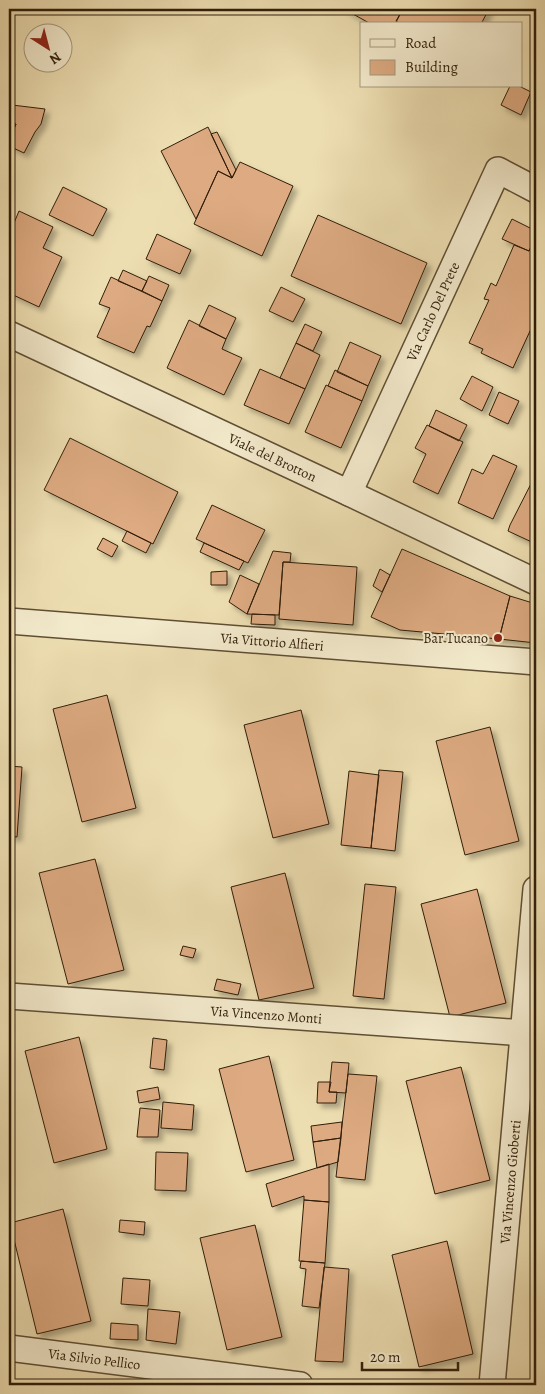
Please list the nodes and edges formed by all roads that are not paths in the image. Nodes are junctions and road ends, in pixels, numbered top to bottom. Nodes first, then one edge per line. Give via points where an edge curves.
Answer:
1 (536, 190) edge
2 (9, 334) edge
3 (349, 493) junction
4 (536, 582) edge
5 (9, 621) edge
6 (536, 662) edge
7 (536, 889) edge
8 (9, 996) edge
9 (530, 1035) edge
10 (9, 1348) edge
11 (300, 1385) edge
12 (492, 1385) edge

1 - 3 street, Via Carlo Del Prete via 498,170
2 - 3 street, Viale del Brotton
3 - 4 street, Viale del Brotton
5 - 6 street, Via Vittorio Alfieri
7 - 9 street, Via Vincenzo Gioberti
8 - 9 street, Via Vincenzo Monti
9 - 12 street, Via Vincenzo Gioberti
10 - 11 street, Via Silvio Pellico

